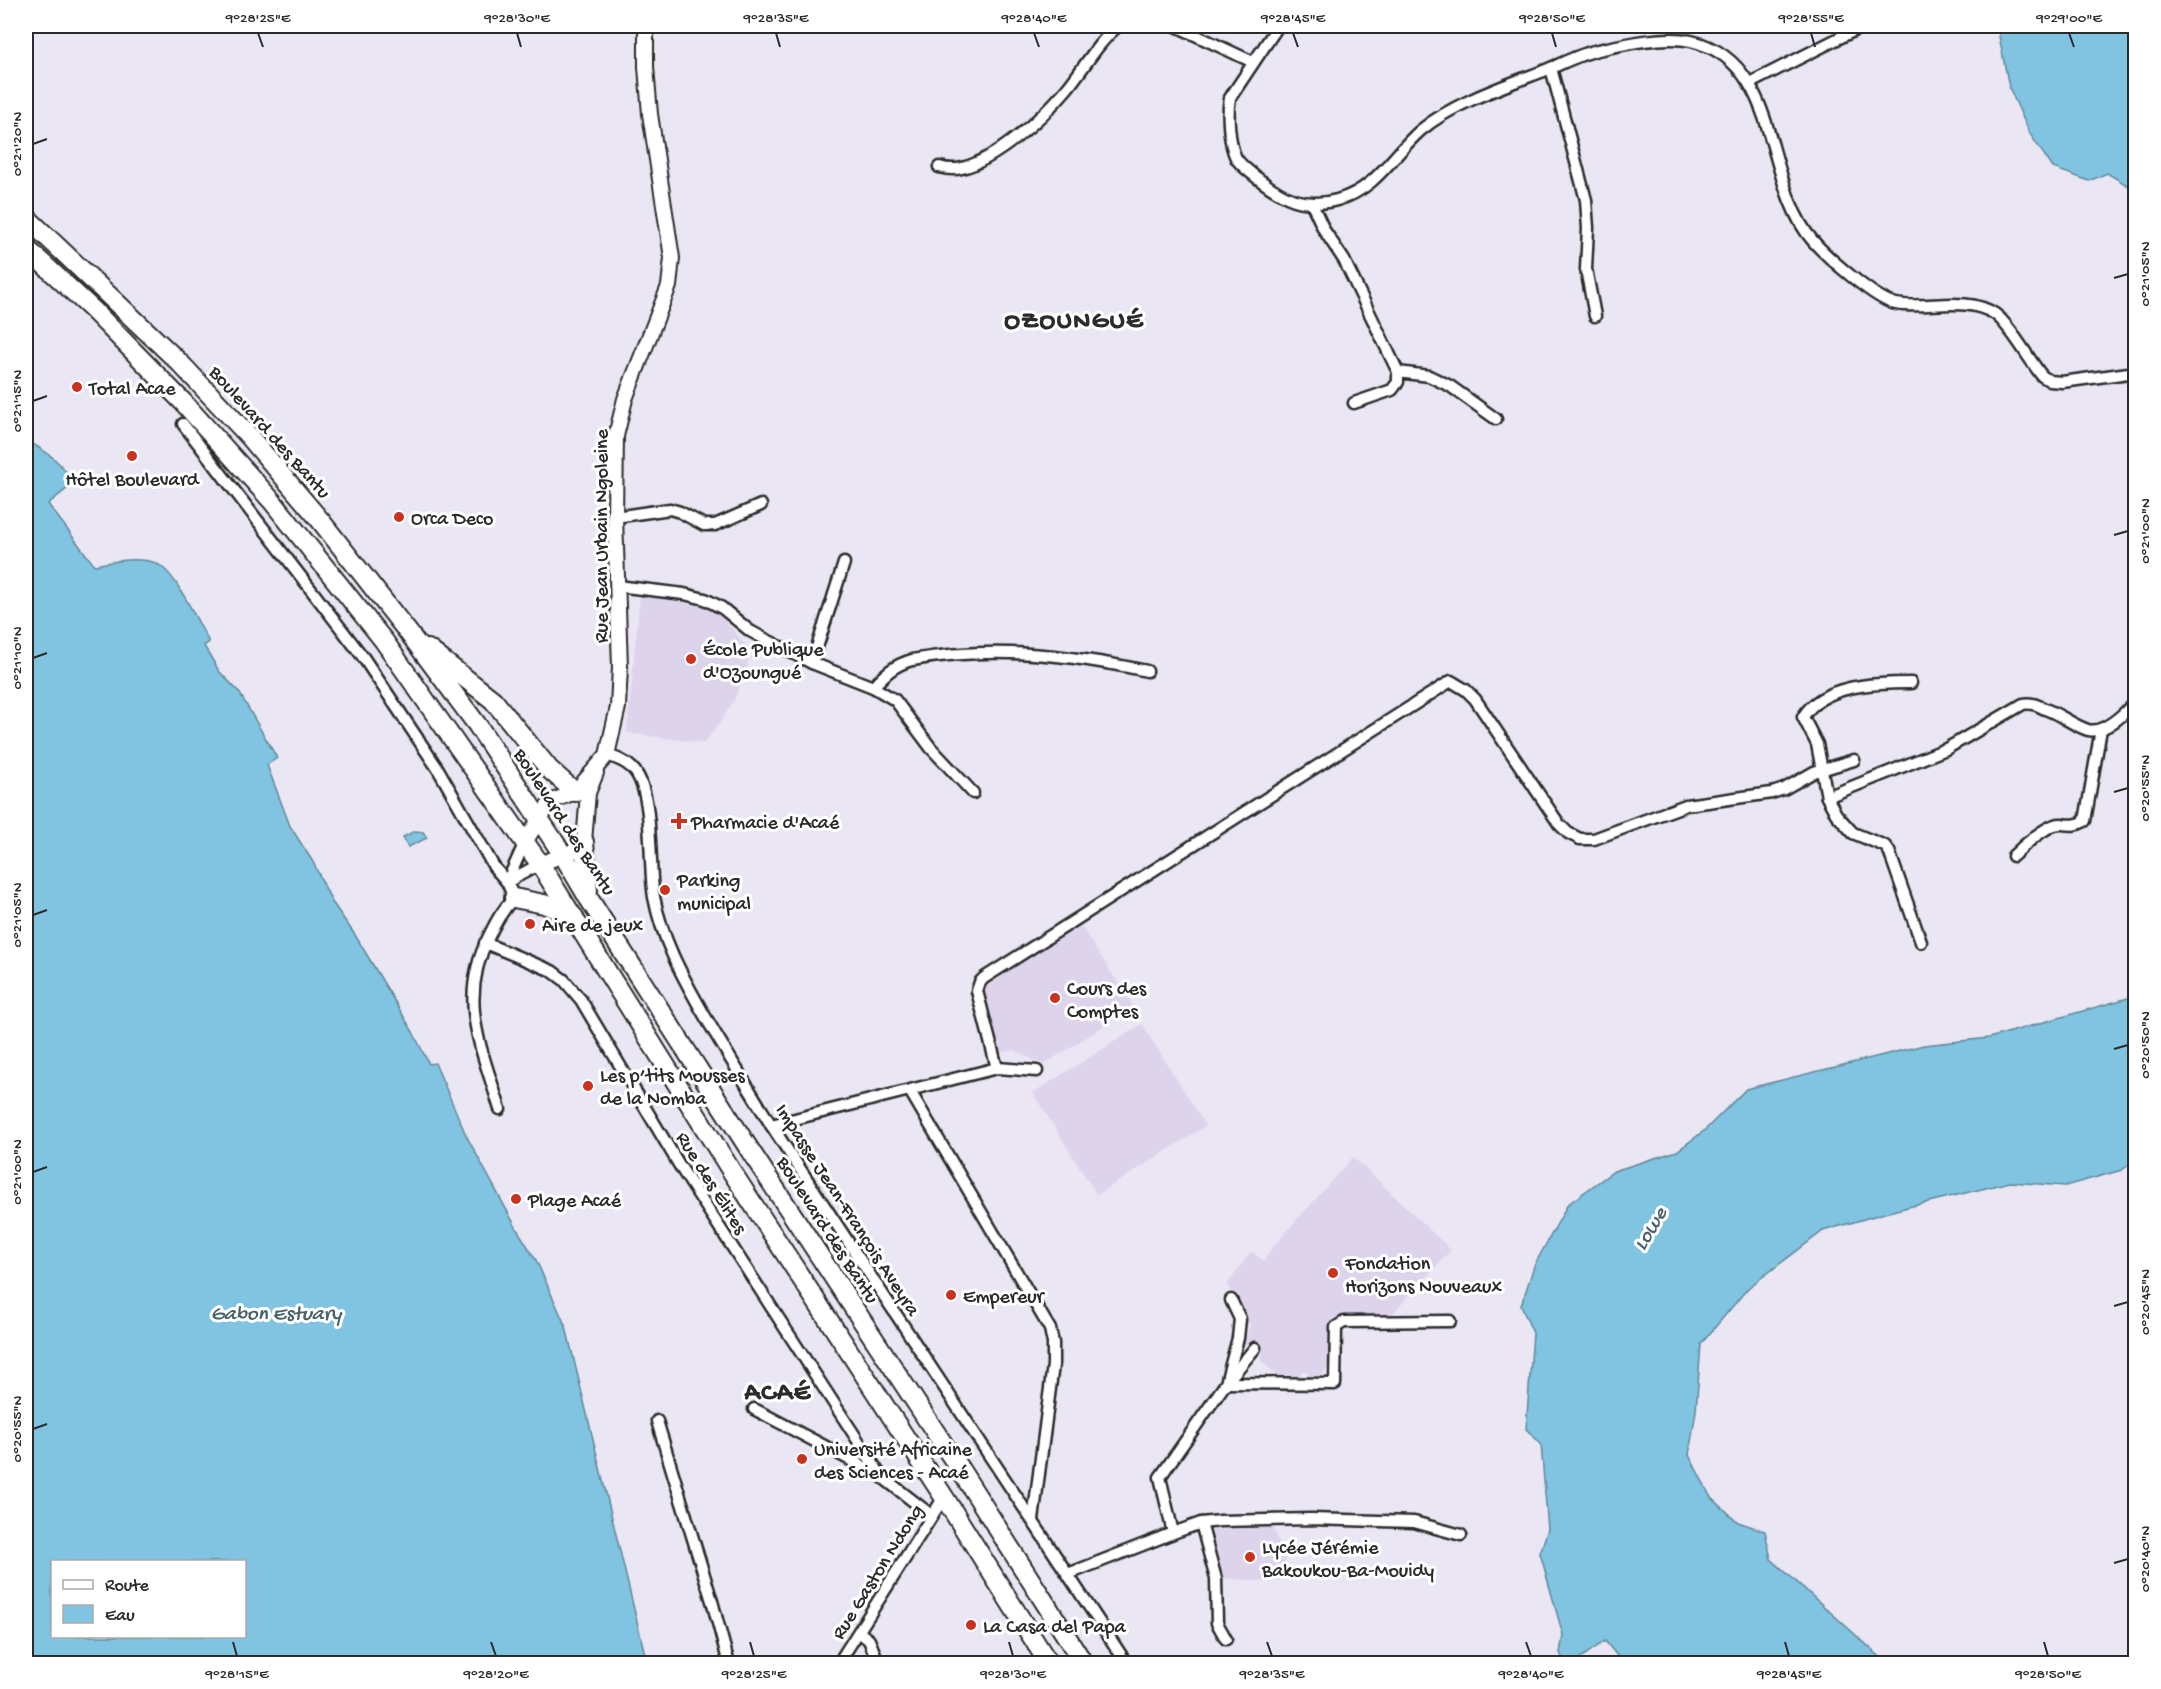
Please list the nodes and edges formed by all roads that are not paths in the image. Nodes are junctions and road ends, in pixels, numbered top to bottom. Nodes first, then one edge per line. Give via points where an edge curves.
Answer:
1 (646, 26) edge
2 (1118, 26) edge
3 (1176, 26) edge
4 (1278, 26) edge
5 (1878, 28) dead end
6 (1253, 62) junction
7 (1551, 68) junction
8 (1750, 83) junction
9 (939, 167) dead end
10 (1312, 204) junction
11 (26, 218) edge
12 (26, 248) edge
13 (1595, 316) dead end
14 (1398, 372) junction
15 (2136, 372) edge
16 (1354, 403) dead end
17 (1496, 419) dead end
18 (183, 424) dead end
19 (761, 505) dead end
20 (615, 517) junction
21 (844, 563) dead end
22 (617, 586) junction
23 (411, 636) junction
24 (812, 663) junction
25 (1147, 671) dead end
26 (1911, 683) dead end
27 (873, 687) junction
28 (2136, 701) edge
29 (2101, 729) junction
30 (603, 760) junction
31 (1854, 760) dead end
32 (1823, 769) junction
33 (575, 792) junction
34 (973, 793) dead end
35 (1827, 797) junction
36 (539, 819) junction
37 (525, 842) junction
38 (584, 843) junction
39 (563, 855) junction
40 (2013, 856) dead end
41 (540, 864) junction
42 (510, 890) junction
43 (589, 899) junction
44 (574, 917) junction
45 (1921, 942) dead end
46 (485, 943) junction
47 (997, 1068) junction
48 (1037, 1071) dead end
49 (910, 1091) junction
50 (500, 1109) dead end
51 (771, 1125) junction
52 (1232, 1300) dead end
53 (1449, 1321) dead end
54 (1255, 1348) dead end
55 (1226, 1383) junction
56 (754, 1409) dead end
57 (657, 1421) dead end
58 (881, 1476) junction
59 (944, 1497) junction
60 (932, 1515) junction
61 (1033, 1520) junction
62 (1201, 1523) junction
63 (1173, 1533) junction
64 (1461, 1535) dead end
65 (1068, 1574) junction
66 (859, 1632) junction
67 (1226, 1639) dead end
68 (729, 1664) edge
69 (838, 1664) edge
70 (879, 1664) edge
71 (1049, 1664) edge
72 (1084, 1664) edge
73 (1127, 1664) edge

1 - 20 street, Rue Jean Urbain Ngoleine via 650,114 672,258 669,286 619,418
2 - 9 street via 1064,93 1025,131 961,169
3 - 6 street
4 - 6 street
5 - 8 street via 1859,28
6 - 10 street via 1235,88 1228,109 1236,159 1281,194 1296,202
7 - 8 street via 1596,50 1666,39 1693,41 1734,63
7 - 10 street via 1440,116 1420,131 1376,180 1337,200
7 - 13 street via 1586,200 1586,269
8 - 15 street via 1790,205 1801,226 1833,261 1866,287 1899,305 1962,305 1997,315 2042,376 2050,381
10 - 14 street
11 - 23 highway, Boulevard des Bantu via 180,363 248,435
12 - 37 highway via 183,402 272,501 384,641
14 - 16 street via 1398,382 1392,390
14 - 17 street via 1440,381
18 - 42 street via 363,657 438,769
19 - 20 street via 715,525 704,525 670,509
20 - 22 street, Rue Jean Urbain Ngoleine
21 - 24 street
22 - 24 street via 705,599 750,631
22 - 30 street, Rue Jean Urbain Ngoleine via 619,690 614,730
23 - 33 highway via 493,700 549,769
23 - 36 highway, Boulevard des Bantu via 478,726
24 - 27 street
25 - 27 street via 1091,659 994,652 900,663
26 - 32 street via 1878,683 1833,692 1804,714
27 - 34 street via 895,700 931,748
28 - 29 street
29 - 35 street via 2087,730 2053,711 2026,703 1946,749
29 - 40 street via 2085,821 2072,826 2055,825
30 - 33 street
30 - 38 street, Rue Jean Urbain Ngoleine via 588,793
30 - 51 street, Impasse Jean-François Aveyra via 620,760 633,768 641,784 646,800 653,894 675,963
31 - 32 street
32 - 35 street
32 - 47 street via 1772,793 1686,805 1607,835 1580,839 1559,824 1475,699 1451,681 984,978 977,991
33 - 36 street via 555,800
35 - 45 street via 1853,834 1889,851
36 - 37 street
36 - 39 highway, Boulevard des Bantu
37 - 41 highway
37 - 42 street
38 - 39 street
38 - 43 highway
39 - 41 street
39 - 43 highway, Boulevard des Bantu
41 - 42 street
41 - 44 highway
42 - 44 highway
42 - 46 street
43 - 72 highway, Boulevard des Bantu
44 - 59 highway via 732,1172
46 - 50 street via 477,964 472,1008
46 - 58 street, Rue des Élites via 552,971 581,1000 681,1168
47 - 48 street
47 - 49 street
49 - 51 street
49 - 61 street via 1050,1329 1053,1365
51 - 61 street, Impasse Jean-François Aveyra
52 - 55 street via 1240,1319
53 - 55 street via 1344,1322 1336,1327 1335,1384
54 - 55 street
55 - 63 street via 1160,1477
56 - 58 street
57 - 68 street
58 - 60 street
59 - 60 street, Rue Gaston Ndong
59 - 71 highway
60 - 66 street, Rue Gaston Ndong
61 - 65 street, Impasse Jean-François Aveyra
62 - 63 street
62 - 64 street via 1414,1522
62 - 67 street via 1216,1579 1217,1623
63 - 65 street
65 - 73 street, Impasse Jean-François Aveyra
66 - 69 street, Rue Gaston Ndong
66 - 70 street via 869,1640

